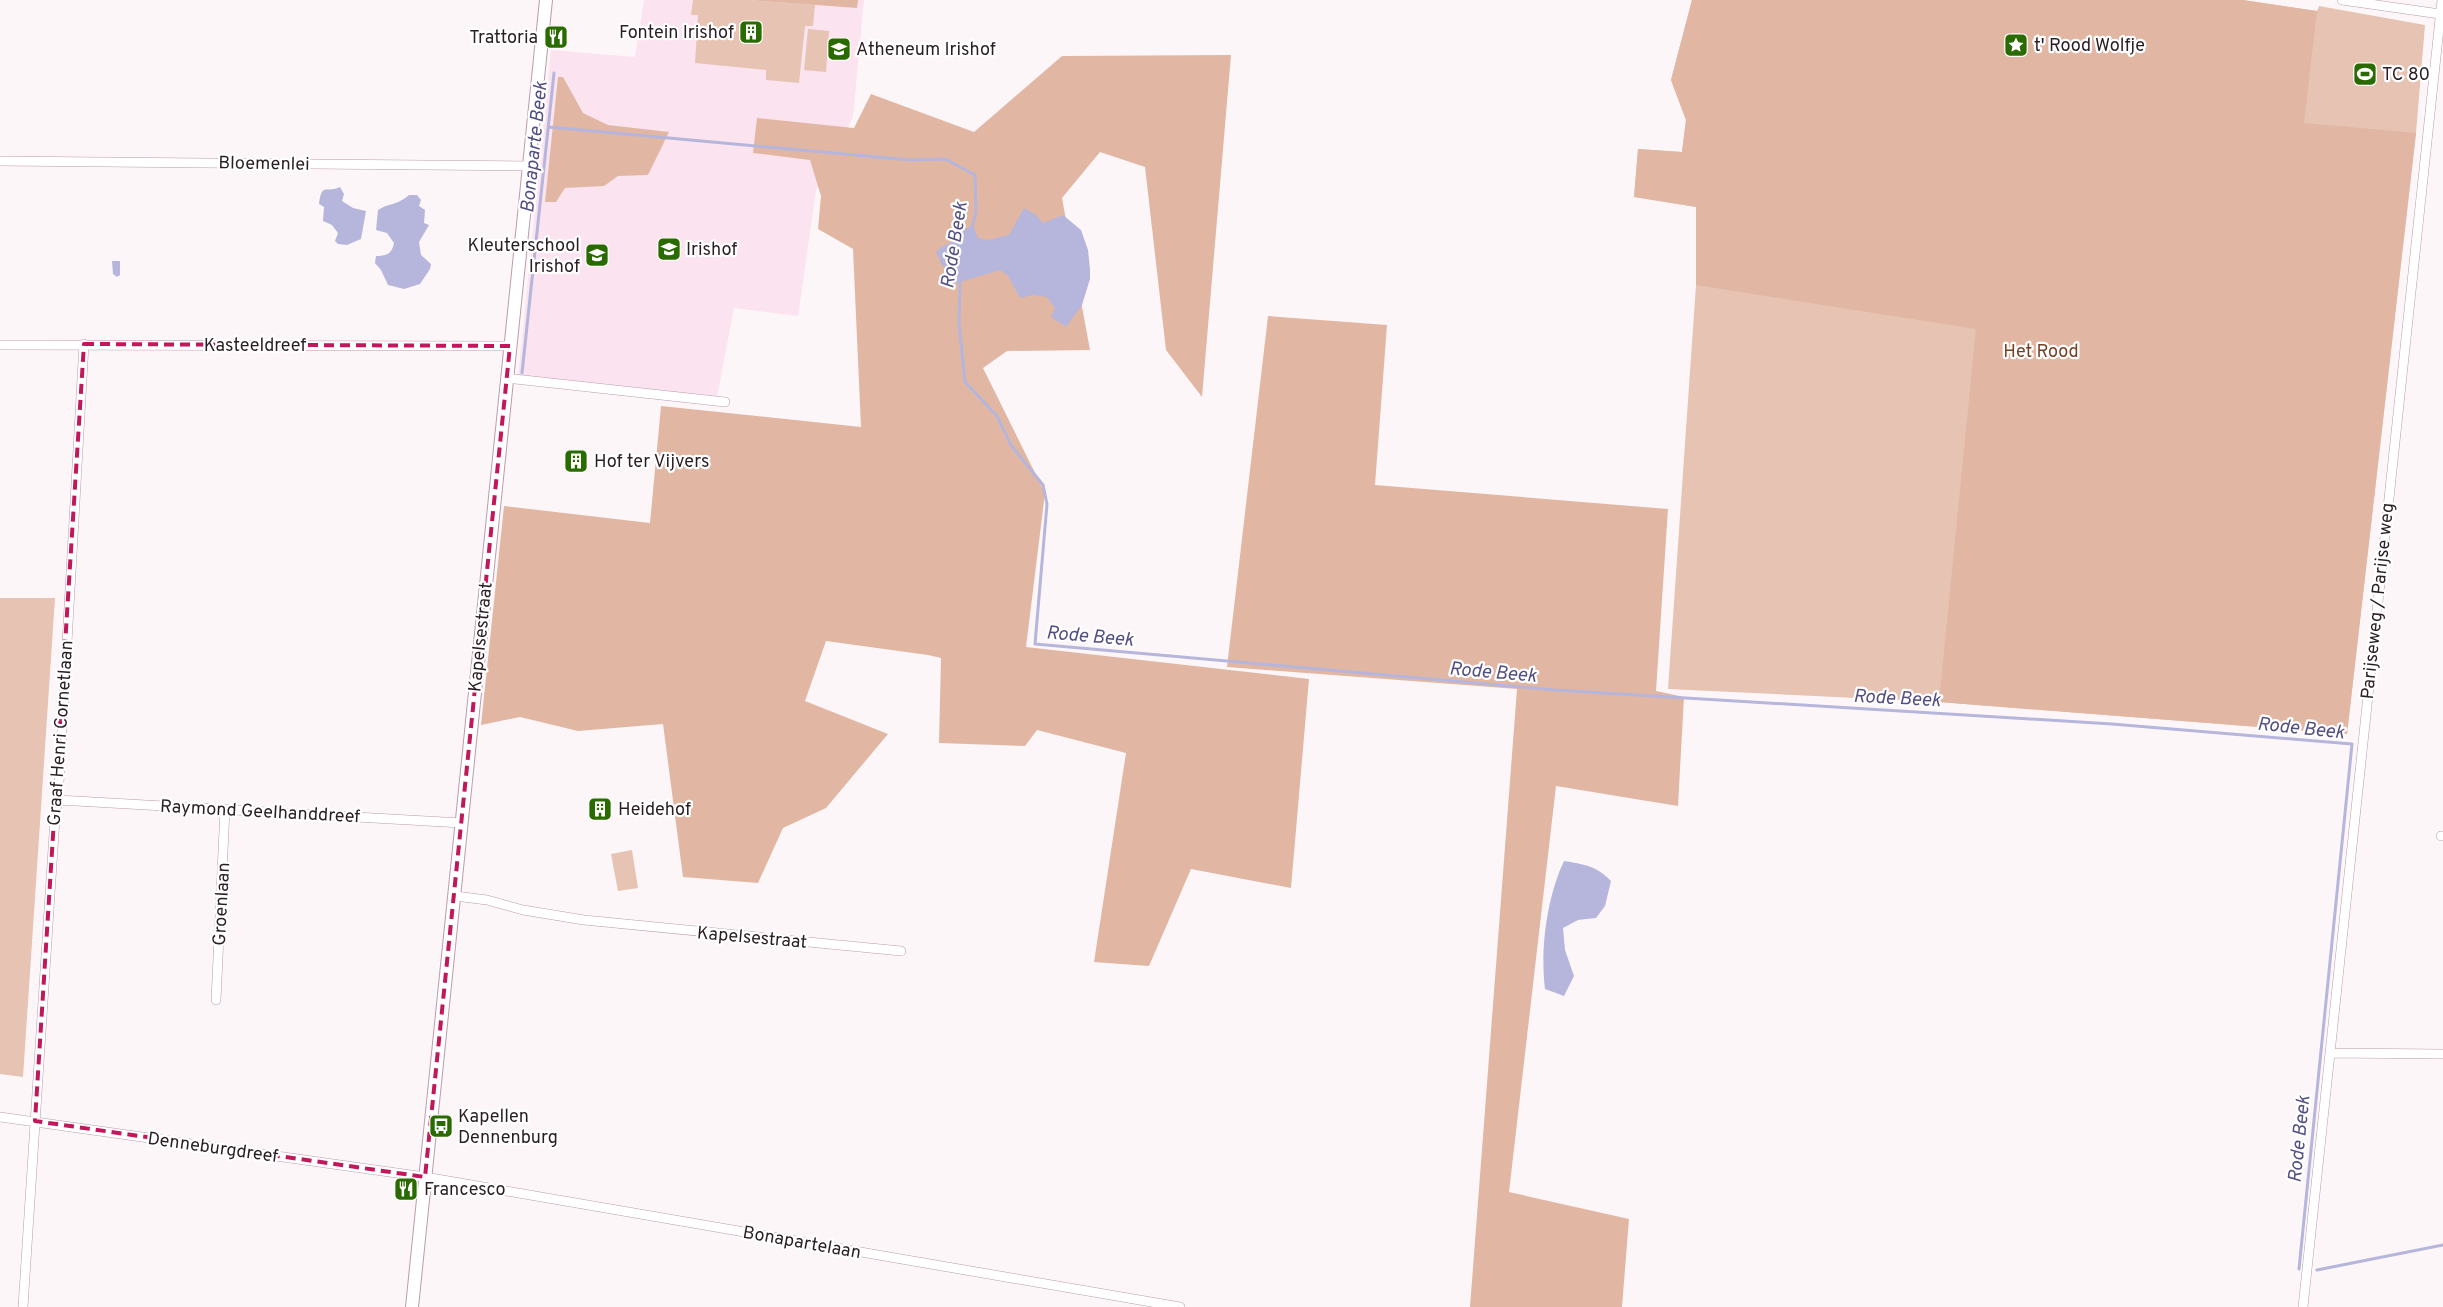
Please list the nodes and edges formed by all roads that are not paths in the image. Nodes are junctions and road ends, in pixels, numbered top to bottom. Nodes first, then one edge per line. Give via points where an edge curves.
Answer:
1 (546, 0) edge
2 (2342, 0) edge
3 (2442, 0) edge
4 (2440, 14) junction
5 (0, 161) edge
6 (528, 166) junction
7 (0, 344) edge
8 (84, 344) junction
9 (510, 346) junction
10 (506, 378) junction
11 (725, 402) dead end
12 (58, 800) junction
13 (225, 809) junction
14 (462, 823) junction
15 (455, 896) junction
16 (901, 951) dead end
17 (216, 1000) dead end
18 (2330, 1053) junction
19 (2443, 1054) edge
20 (0, 1117) edge
21 (35, 1121) junction
22 (425, 1177) junction
23 (23, 1307) edge
24 (412, 1307) edge
25 (1180, 1307) edge
26 (2303, 1307) edge

1 - 6 main road, Kapelsestraat
2 - 4 street
3 - 4 street, Parijseweg / Parijse weg
4 - 18 street, Parijseweg / Parijse weg
5 - 6 street, Bloemenlei
6 - 9 main road, Kapelsestraat
7 - 8 street, Kasteeldreef
8 - 9 street, Kasteeldreef
8 - 12 street, Graaf Henri Cornetlaan
9 - 10 main road, Kapelsestraat
10 - 11 street
10 - 14 main road, Kapelsestraat
12 - 13 street, Raymond Geelhanddreef
12 - 21 street, Graaf Henri Cornetlaan
13 - 14 street, Raymond Geelhanddreef
13 - 17 street, Groenlaan
14 - 15 main road, Kapelsestraat
15 - 16 street, Kapelsestraat via 584,920
15 - 22 main road, Kapelsestraat
18 - 19 street
18 - 26 street, Parijseweg / Parijse weg
20 - 21 street, Denneburgdreef
21 - 22 street, Denneburgdreef
21 - 23 street, Graaf Henri Cornetlaan
22 - 24 main road, Kapelsestraat
22 - 25 street, Bonapartelaan

